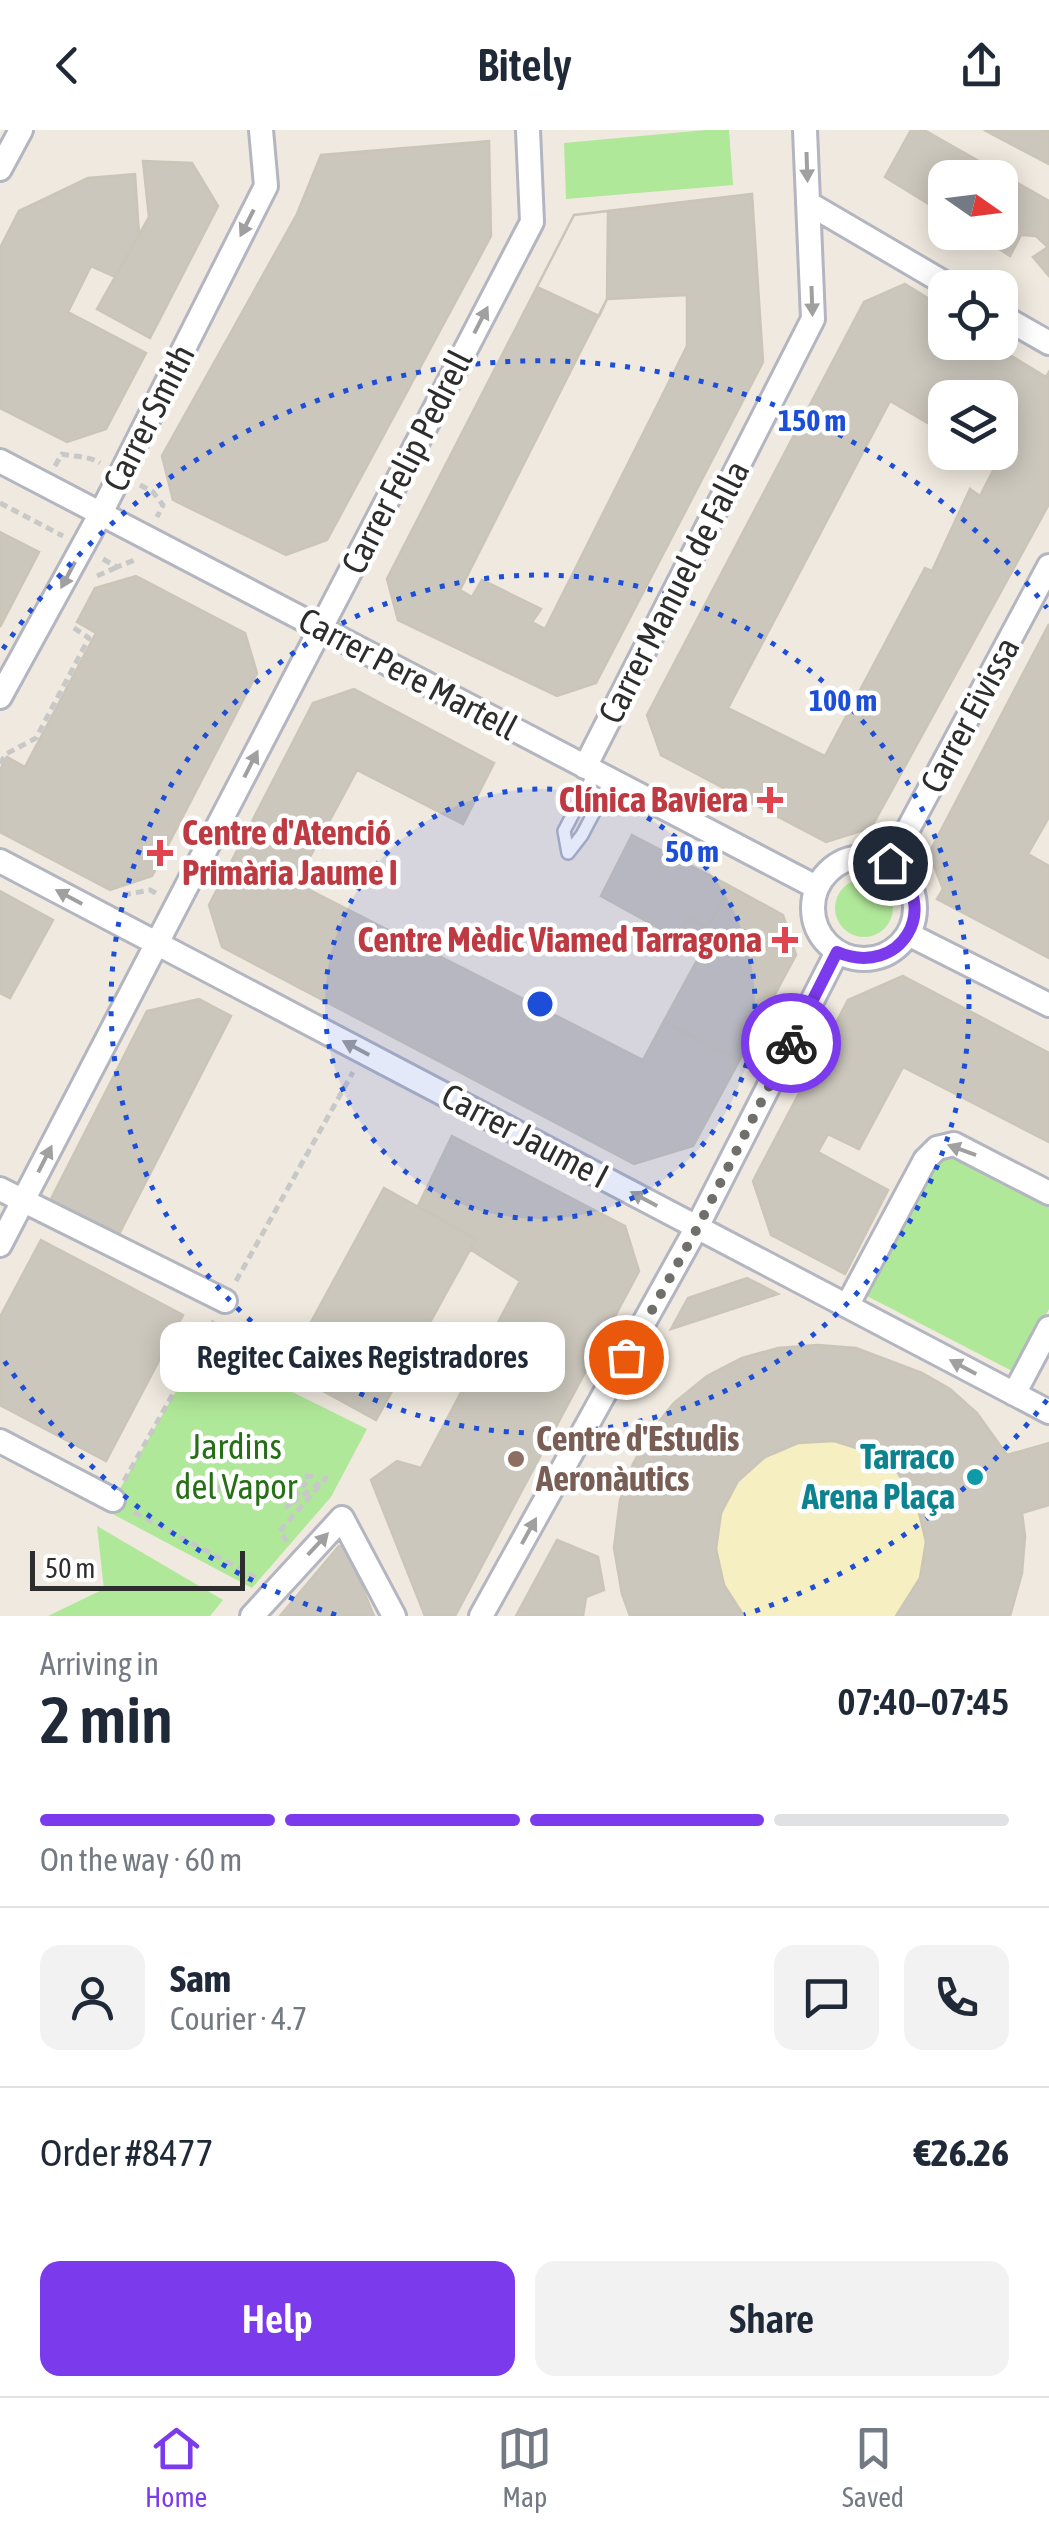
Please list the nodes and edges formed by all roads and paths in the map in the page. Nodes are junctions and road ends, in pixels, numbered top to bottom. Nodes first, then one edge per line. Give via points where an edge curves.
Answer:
1 (22, 130) edge
2 (261, 130) edge
3 (528, 130) edge
4 (805, 130) edge
5 (0, 169) edge
6 (808, 203) junction
7 (928, 273) edge
8 (1018, 325) edge
9 (1049, 343) edge
10 (0, 460) edge
11 (0, 503) edge
12 (101, 513) junction
13 (28, 517) dead end
14 (1049, 566) edge
15 (117, 567) dead end
16 (92, 587) dead end
17 (77, 614) dead end
18 (321, 628) junction
19 (0, 697) edge
20 (0, 764) edge
21 (597, 773) junction
22 (0, 861) edge
23 (890, 863) junction
24 (816, 888) junction
25 (114, 897) dead end
26 (178, 904) junction
27 (908, 934) junction
28 (158, 943) junction
29 (837, 952) junction
30 (1049, 1005) edge
31 (0, 1189) edge
32 (1049, 1193) edge
33 (23, 1202) junction
34 (698, 1227) junction
35 (0, 1246) edge
36 (225, 1300) dead end
37 (848, 1306) junction
38 (1049, 1328) edge
39 (1014, 1394) junction
40 (1049, 1412) edge
41 (0, 1440) edge
42 (176, 1490) dead end
43 (113, 1500) joint
44 (290, 1545) dead end
45 (259, 1580) dead end
46 (252, 1616) edge
47 (394, 1616) edge
48 (481, 1616) edge

1 - 5 street
2 -> 12 street, Carrer Smith via 266,186
18 -> 3 street, Carrer Felip Pedrell via 532,222
4 -> 6 street, Carrer Manuel de Falla
6 - 7 street
6 -> 21 street, Carrer Manuel de Falla via 813,320
8 - 9 street
10 - 12 street, Carrer Pere Martell
11 - 13 path
12 - 18 street, Carrer Pere Martell
12 -> 19 street, Carrer Smith
14 - 23 street, Carrer Eivissa
15 - 16 path via 99,574
17 - 20 path via 70,628 88,638 36,738
18 - 21 street, Carrer Pere Martell
26 -> 18 street, Carrer Felip Pedrell
21 - 21 lane via 564,831 568,853 582,835
21 - 24 street, Carrer Pere Martell
28 -> 22 street, Carrer Jaume I
23 - 24 street via 866,856 842,860
23 - 27 street via 914,896
24 - 29 street via 817,931
25 - 26 path via 150,890
26 - 28 street, Carrer Felip Pedrell
27 - 29 street via 876,958
27 - 30 street
33 -> 28 street, Carrer Felip Pedrell
34 -> 28 street, Carrer Jaume I
29 - 34 street
31 - 33 street
32 -> 37 street via 954,1144 938,1148 924,1160
33 - 35 street, Carrer Felip Pedrell
33 - 36 street
34 - 37 street, Carrer Jaume I
48 -> 34 street
39 -> 37 street, Carrer Jaume I
38 - 39 street
39 - 40 street, Carrer Jaume I
41 - 43 street
42 - 44 path via 310,1476 287,1507 326,1478 280,1531
43 - 45 path
46 -> 47 street via 342,1518

